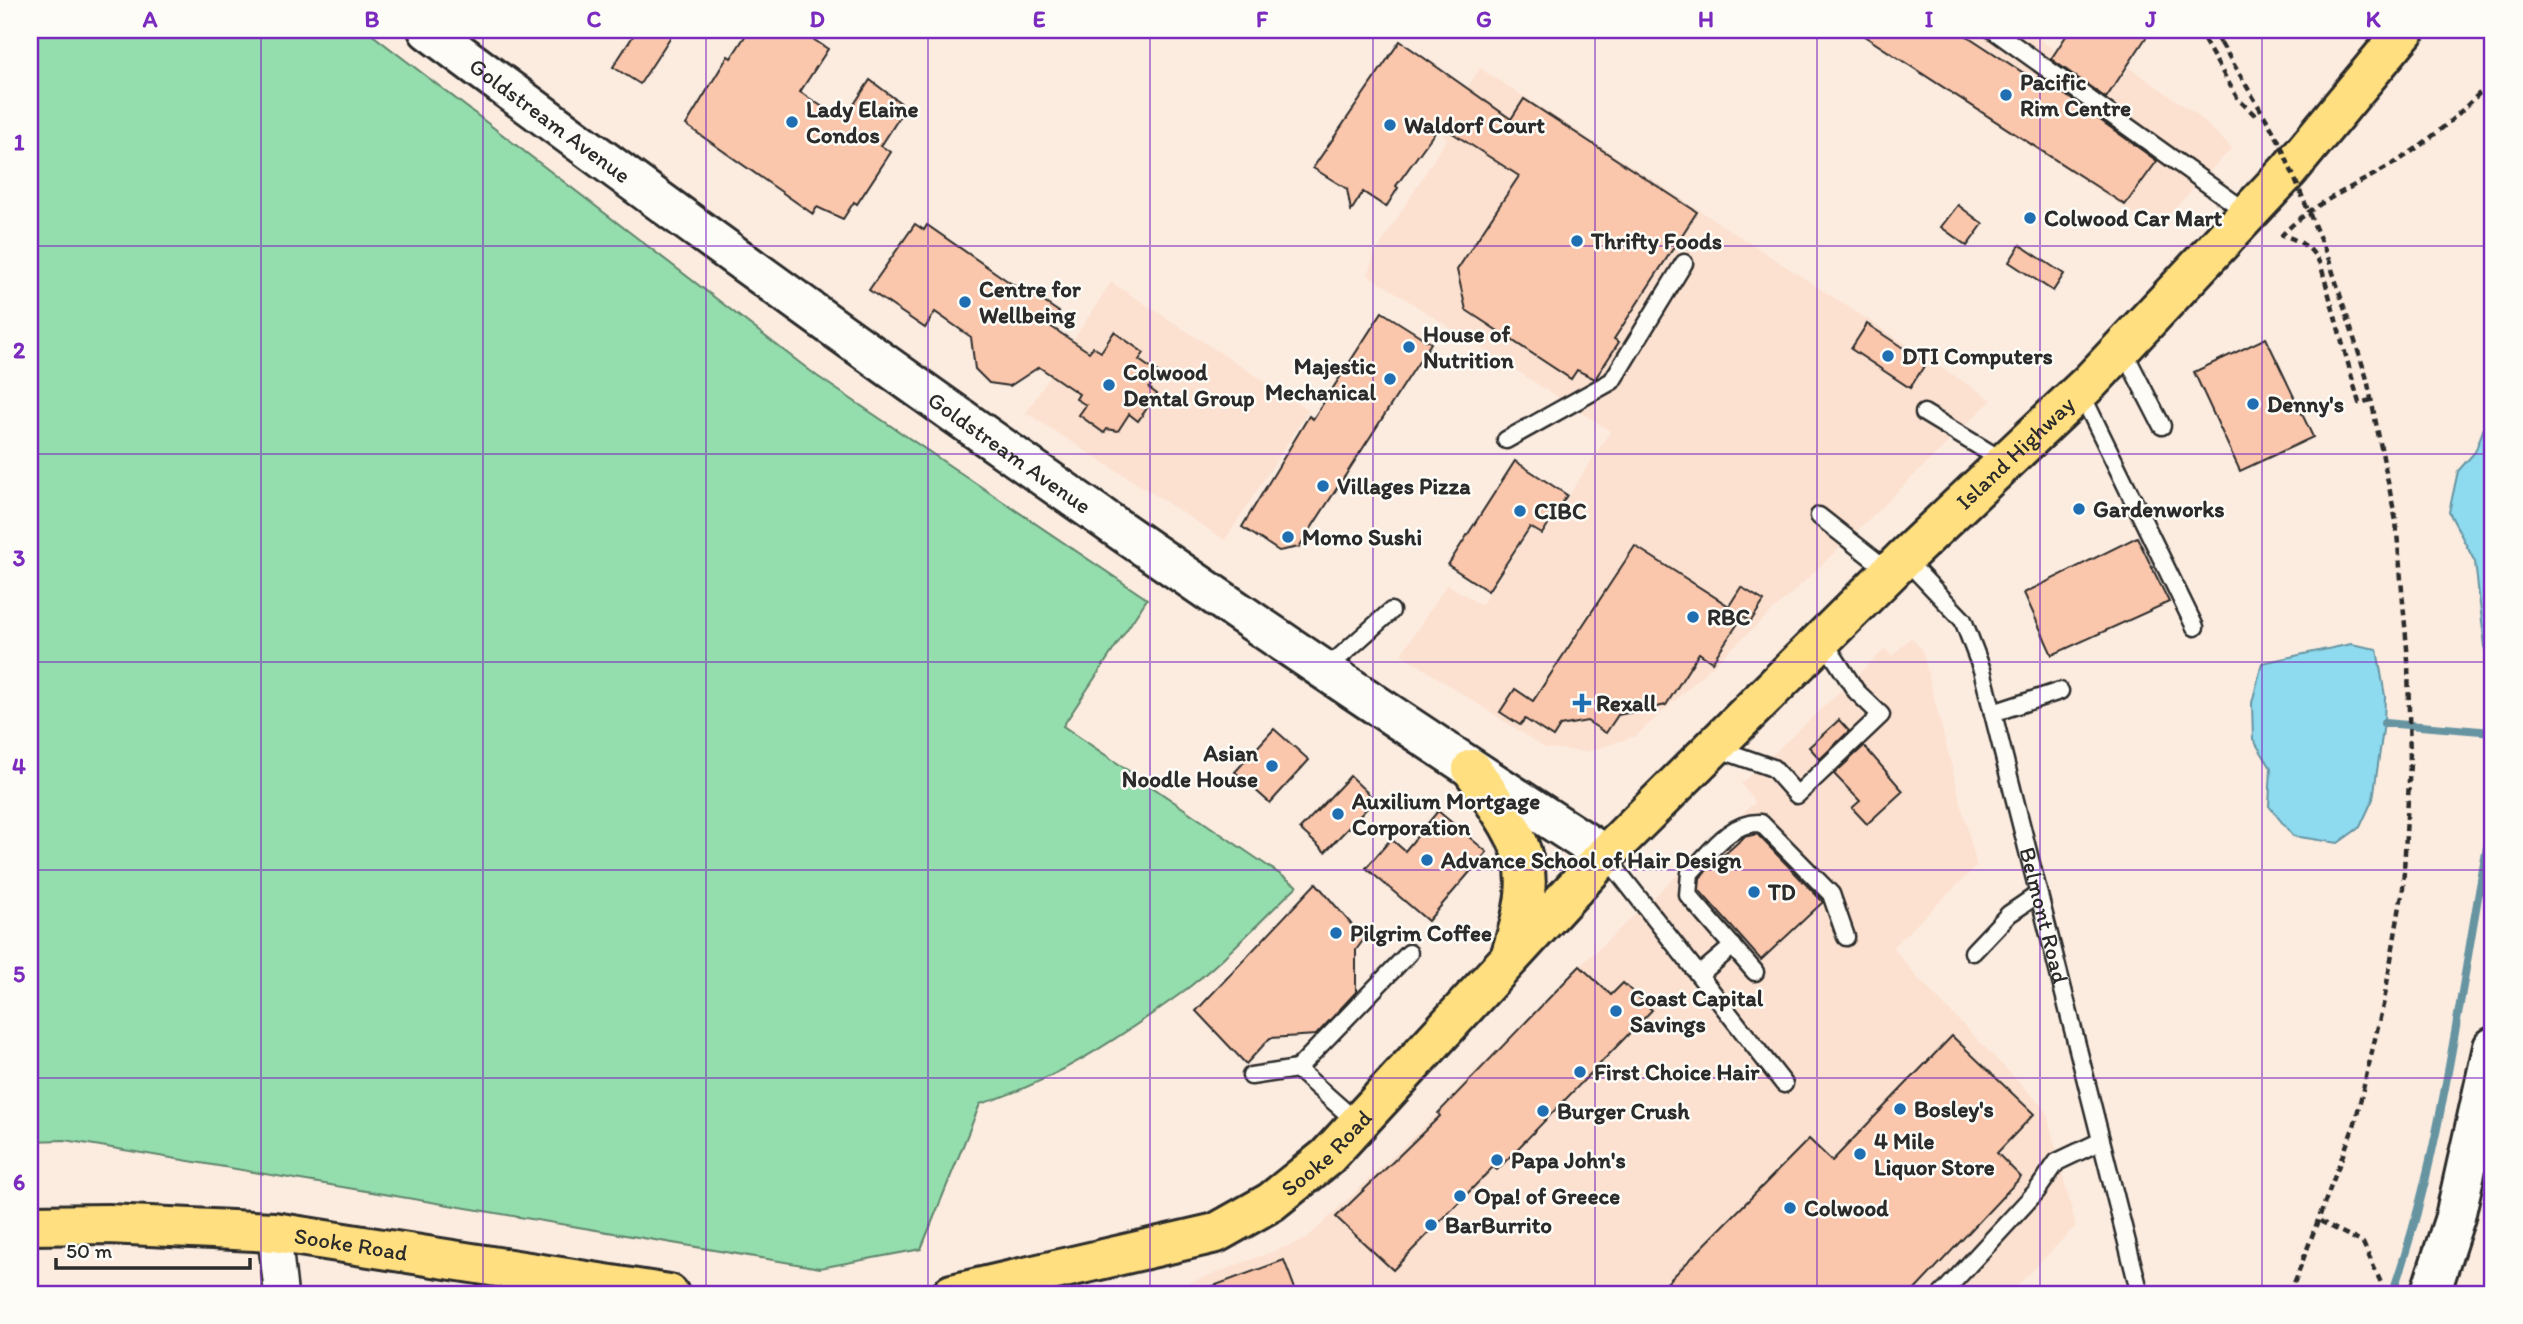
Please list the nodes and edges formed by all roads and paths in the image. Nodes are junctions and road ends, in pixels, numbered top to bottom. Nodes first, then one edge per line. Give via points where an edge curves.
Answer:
1 (428, 30) edge
2 (1993, 30) edge
3 (2198, 30) edge
4 (2211, 30) edge
5 (2405, 30) edge
6 (2493, 79) edge
7 (2258, 118) dead end
8 (2248, 213) junction
9 (1684, 263) dead end
10 (2122, 348) junction
11 (2080, 391) junction
12 (2371, 400) junction
13 (1924, 413) dead end
14 (2162, 426) dead end
15 (1506, 440) dead end
16 (2005, 461) junction
17 (1819, 516) dead end
18 (1897, 565) junction
19 (1391, 611) dead end
20 (2194, 627) dead end
21 (1823, 640) junction
22 (1325, 670) junction
23 (2060, 691) dead end
24 (1993, 713) junction
25 (1716, 748) junction
26 (1472, 769) junction
27 (1605, 855) junction
28 (2038, 895) junction
29 (1846, 937) dead end
30 (1733, 946) junction
31 (1973, 951) dead end
32 (1409, 953) dead end
33 (1509, 960) junction
34 (1755, 972) dead end
35 (1699, 975) junction
36 (2492, 1062) edge
37 (1297, 1069) junction
38 (1251, 1076) dead end
39 (1784, 1084) dead end
40 (1358, 1124) junction
41 (2101, 1141) junction
42 (2493, 1170) edge
43 (2455, 1217) junction
44 (2320, 1221) junction
45 (30, 1225) edge
46 (274, 1232) junction
47 (1027, 1286) edge
48 (281, 1294) edge
49 (668, 1294) edge
50 (952, 1294) edge
51 (1942, 1294) edge
52 (2140, 1294) edge
53 (2290, 1294) edge
54 (2386, 1294) edge
55 (2430, 1294) edge

1 - 22 street, Goldstream Avenue via 853,343
2 - 8 lane
3 - 7 path via 2238,99
4 - 12 path, bridge via 2278,139 2329,260
5 - 8 main road, Island Highway
6 - 12 path via 2459,116 2415,149 2315,205 2281,235 2313,251 2359,402
8 - 10 main road, Island Highway
9 - 15 lane via 1612,381
10 - 11 main road, Island Highway
10 - 14 lane
11 - 16 main road, Island Highway
11 - 20 lane
12 - 44 path via 2396,521 2409,660 2410,764 2403,888 2384,1001 2355,1123
13 - 16 lane
16 - 18 main road, Island Highway
17 - 18 lane, Belmont Road
18 - 21 main road, Island Highway
18 - 24 lane, Belmont Road via 1963,620
19 - 22 lane
21 - 25 main road, Island Highway
21 - 25 lane via 1856,691 1881,715 1797,795 1773,768
22 - 26 street, Goldstream Avenue
23 - 24 lane
24 - 28 lane, Belmont Road
25 - 27 main road, Island Highway
26 - 27 street, Goldstream Avenue
26 - 33 main road via 1517,835 1526,869 1524,912
27 - 33 main road, Sooke Road
27 - 35 lane
28 - 31 lane via 2009,914
28 - 41 lane, Belmont Road
29 - 30 lane via 1831,894 1761,823 1749,822 1734,828 1690,873 1688,895
30 - 34 lane
30 - 35 lane
32 - 37 lane
33 - 40 main road, Sooke Road
35 - 39 lane
36 - 43 street
37 - 38 lane
37 - 40 lane
40 - 47 main road, Sooke Road via 1327,1157 1271,1202 1216,1233
41 - 51 lane via 2057,1161 2036,1192
41 - 52 lane, Belmont Road
42 - 43 street via 2473,1189
43 - 55 street
44 - 53 path
44 - 54 path via 2363,1243
45 - 46 main road, Sooke Road
46 - 48 street
46 - 49 main road, Sooke Road
47 - 50 main road, Sooke Road

